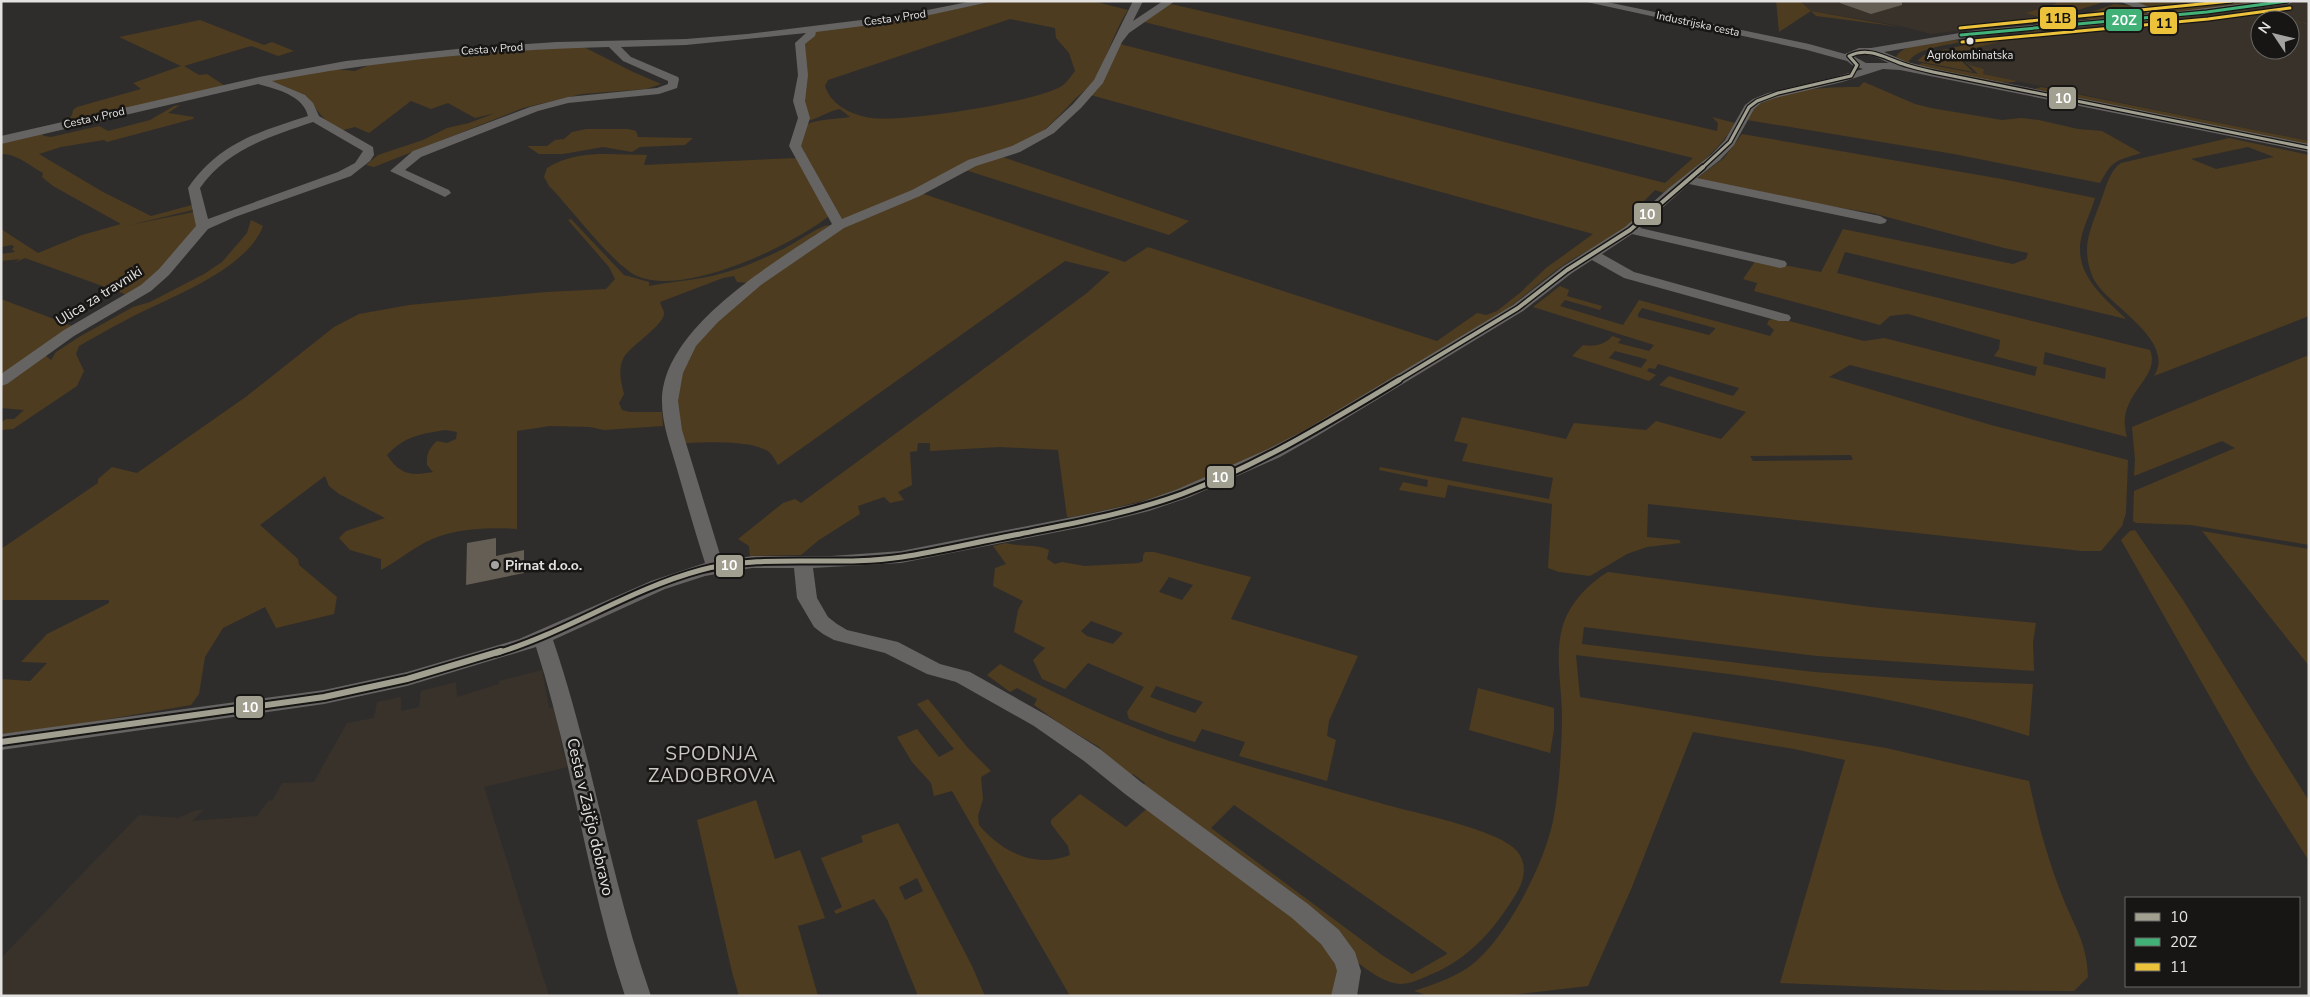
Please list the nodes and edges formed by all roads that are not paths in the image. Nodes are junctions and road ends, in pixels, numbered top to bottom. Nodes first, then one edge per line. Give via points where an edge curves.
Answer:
1 (989, 1) edge
2 (1138, 1) edge
3 (1170, 1) edge
4 (1587, 1) edge
5 (2124, 1) edge
6 (2289, 1) edge
7 (2166, 16) junction
8 (811, 30) junction
9 (1125, 32) junction
10 (612, 44) junction
11 (1901, 46) junction
12 (1870, 52) junction
13 (1853, 57) junction
14 (1888, 63) junction
15 (1853, 75) junction
16 (259, 80) junction
17 (314, 118) junction
18 (1, 140) edge
19 (2309, 148) edge
20 (1687, 180) junction
21 (445, 192) dead end
22 (1880, 220) dead end
23 (840, 225) junction
24 (203, 226) junction
25 (1630, 230) junction
26 (1592, 255) junction
27 (1780, 264) dead end
28 (1784, 318) dead end
29 (1, 381) edge
30 (803, 562) junction
31 (715, 567) junction
32 (543, 638) junction
33 (1, 742) edge
34 (638, 996) edge
35 (1344, 996) edge

1 - 8 street, Cesta v Prod via 902,18
2 - 9 street
3 - 9 street
4 - 13 street, Industrijska cesta
5 - 7 street
6 - 7 street
7 - 11 street via 1977,33
8 - 10 street, Cesta v Prod via 712,41
8 - 23 street via 811,34 800,43 803,75 799,101 804,118 795,146
9 - 23 street via 1117,41 1099,81 1050,131 1016,150 972,163 916,194
10 - 16 street, Cesta v Prod via 466,51 346,64
10 - 21 street via 627,59 674,79 673,86 659,91 568,100 534,109 417,154 396,171
11 - 12 street
11 - 14 street
12 - 13 street
12 - 14 street
13 - 14 street
13 - 15 street via 1857,65
14 - 15 street
14 - 19 street
15 - 20 street via 1757,101 1747,110 1730,142
16 - 17 street, Ulica za travniki via 292,91 308,102
16 - 18 street, Cesta v Prod
17 - 24 street via 230,150 205,170 194,188
17 - 24 street, Ulica za travniki via 369,150 358,167
20 - 22 street
20 - 25 street
23 - 31 street via 756,282 713,319 689,344 675,373 670,402 674,430
24 - 29 street, Ulica za travniki via 146,288 68,333
25 - 26 street
25 - 27 street
26 - 28 street via 1605,260 1614,270 1629,275
26 - 30 street via 1566,270 1512,313 1324,426 1274,453 1184,493 1101,517 927,552 876,560
30 - 31 street via 752,562
30 - 35 street via 807,598 821,622 830,629 850,638 891,647 934,669 963,677 1041,721 1092,755 1300,911 1330,937 1346,960 1349,971
31 - 32 street via 670,580
32 - 33 street via 492,655 348,693
32 - 34 street, Cesta v Zajčjo dobravo via 578,763 605,889

